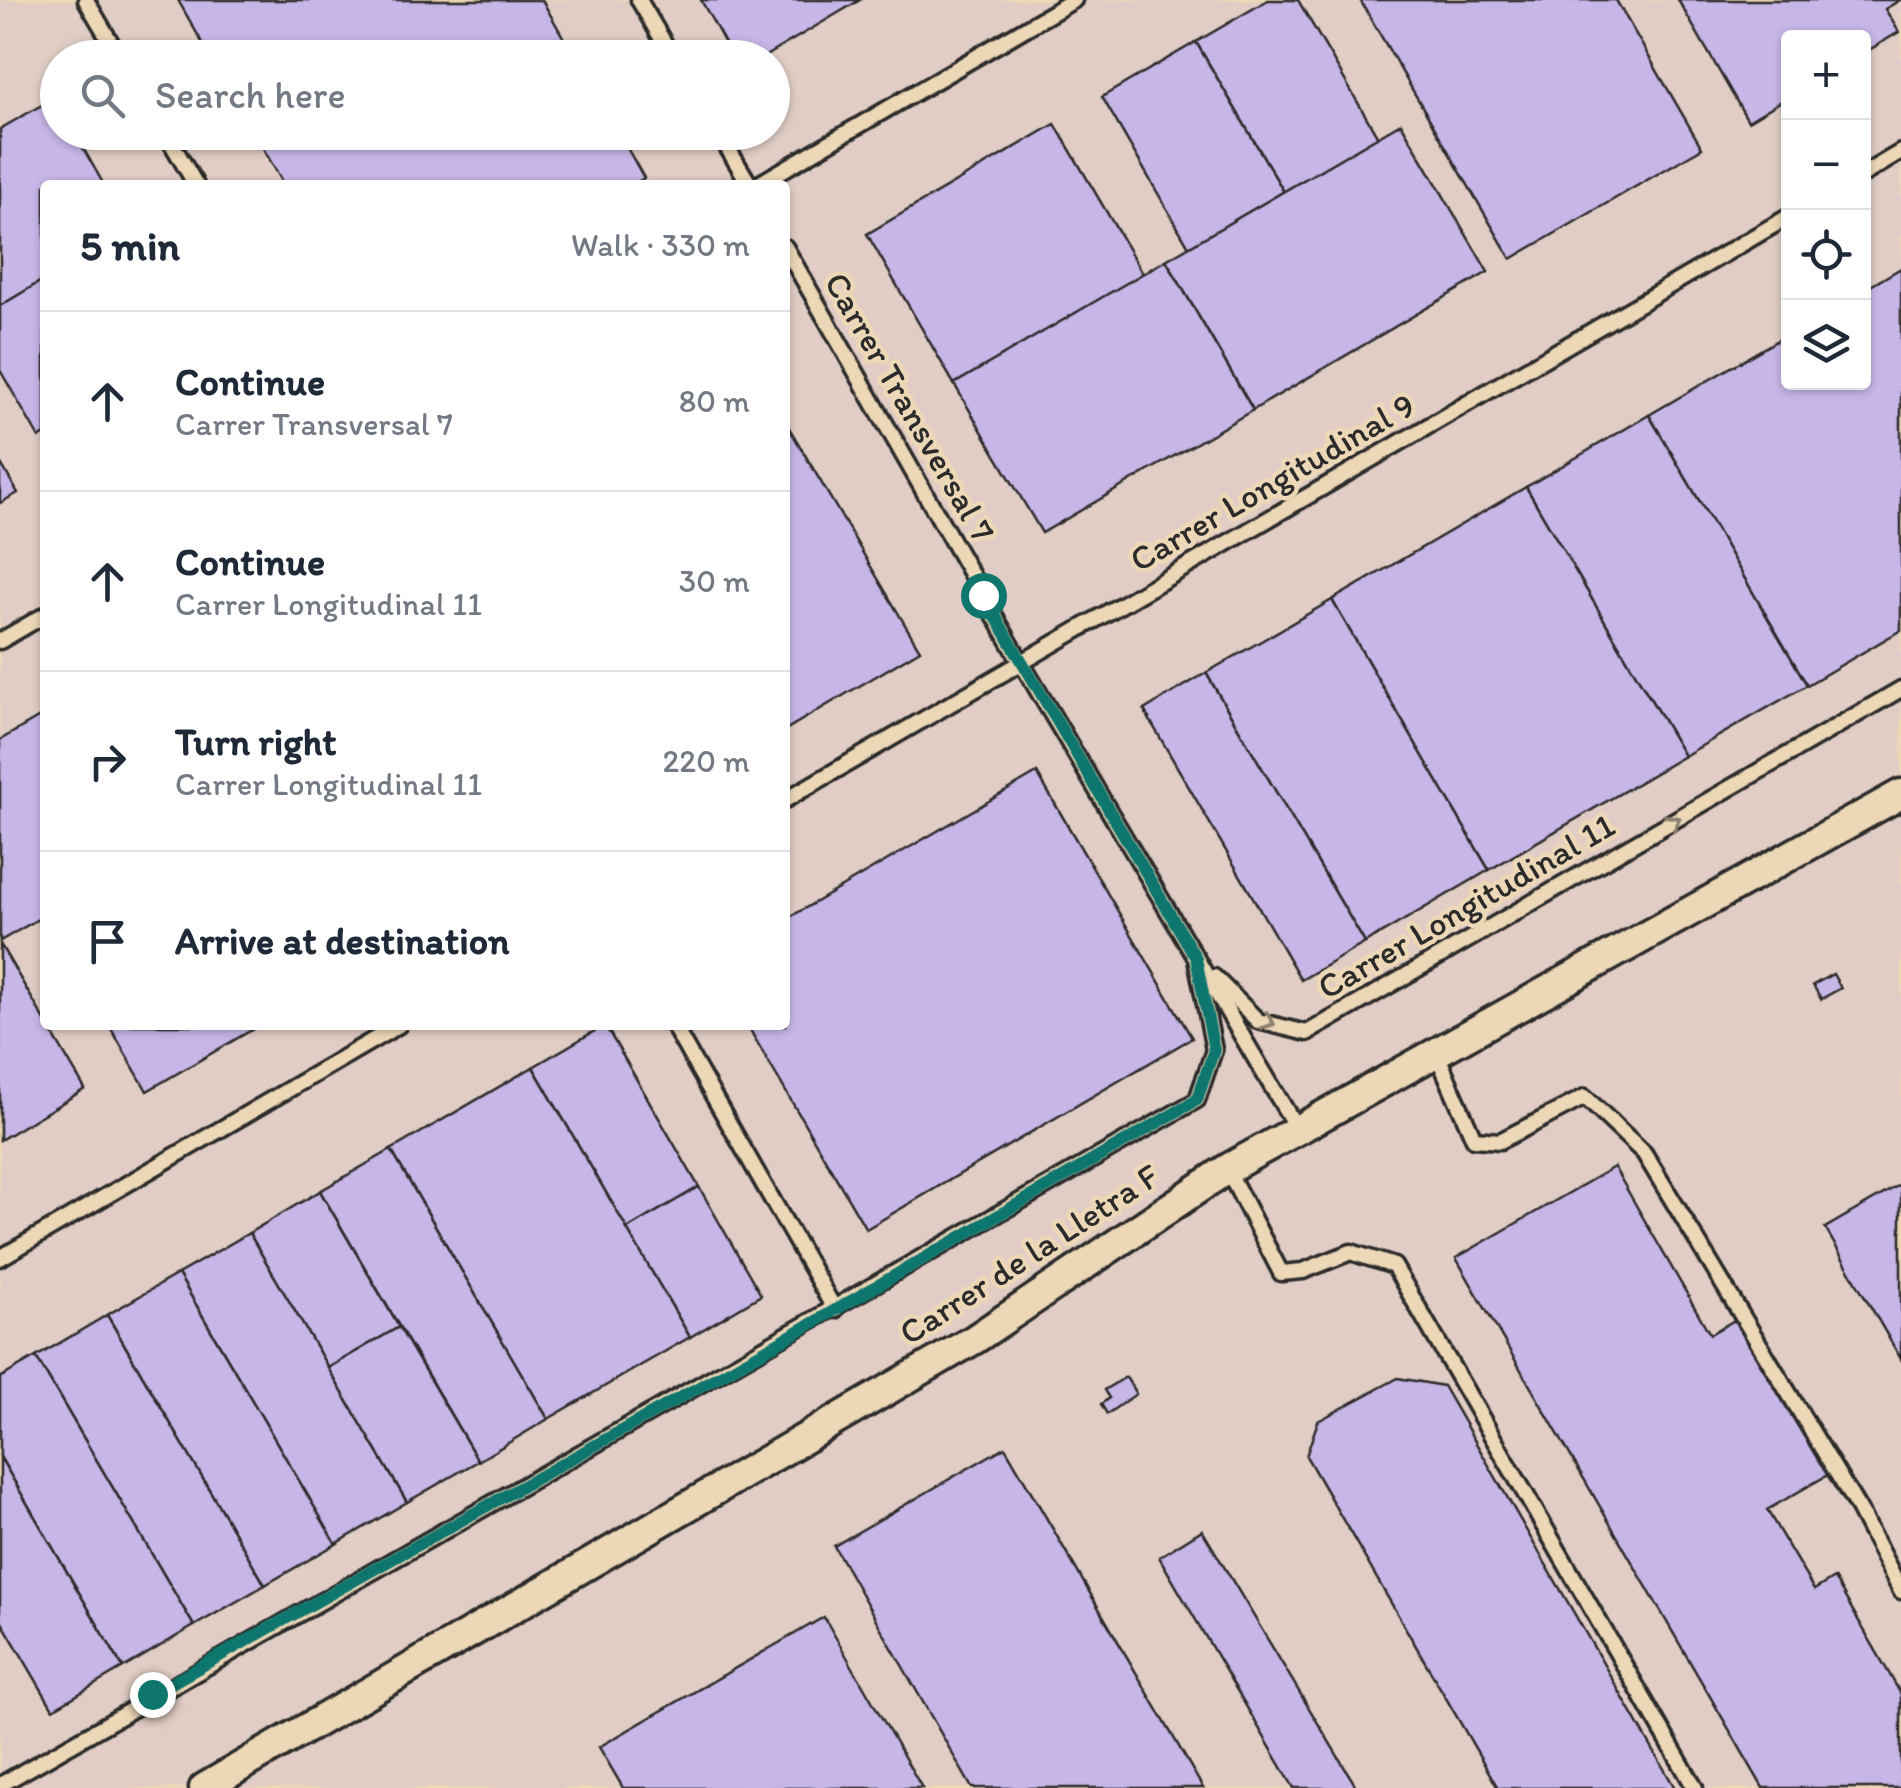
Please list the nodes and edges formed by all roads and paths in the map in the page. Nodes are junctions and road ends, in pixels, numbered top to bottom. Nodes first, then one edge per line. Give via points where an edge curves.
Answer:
1 (86, 0) edge
2 (639, 0) edge
3 (1074, 0) edge
4 (109, 40) edge
5 (663, 40) edge
6 (176, 150) edge
7 (729, 150) edge
8 (1901, 152) edge
9 (1871, 170) edge
10 (193, 180) edge
11 (747, 180) edge
12 (766, 180) edge
13 (1781, 221) edge
14 (790, 256) edge
15 (40, 617) edge
16 (0, 642) edge
17 (1021, 662) junction
18 (1901, 689) edge
19 (1901, 794) edge
20 (790, 797) edge
21 (1196, 958) junction
22 (390, 1030) edge
23 (676, 1030) edge
24 (1436, 1052) junction
25 (1296, 1130) junction
26 (1226, 1169) junction
27 (0, 1258) edge
28 (835, 1310) junction
29 (1901, 1592) edge
30 (0, 1784) edge
31 (204, 1788) edge
32 (1696, 1788) edge

1 - 4 lane
2 - 5 lane
3 - 12 lane
6 - 10 lane
7 - 11 lane
8 - 9 lane
13 - 17 lane, Carrer Longitudinal 9
14 - 17 lane, Carrer Transversal 7
15 - 16 lane
17 - 20 lane, Carrer Longitudinal 9
17 - 21 lane, Carrer Transversal 7
21 -> 18 lane, Carrer Longitudinal 11 via 1258,1021 1306,1033
19 - 24 street, Carrer de la Lletra F
21 - 25 lane
21 - 28 lane via 1214,1050 1197,1100
22 - 27 lane
23 - 28 lane
24 - 25 street, Carrer de la Lletra F
24 - 29 lane via 1474,1139 1500,1141 1585,1097 1644,1154 1858,1508
25 - 26 street, Carrer de la Lletra F
26 - 31 street, Carrer de la Lletra F via 974,1339
26 - 32 lane via 1281,1273 1351,1252 1394,1266
28 - 30 lane

